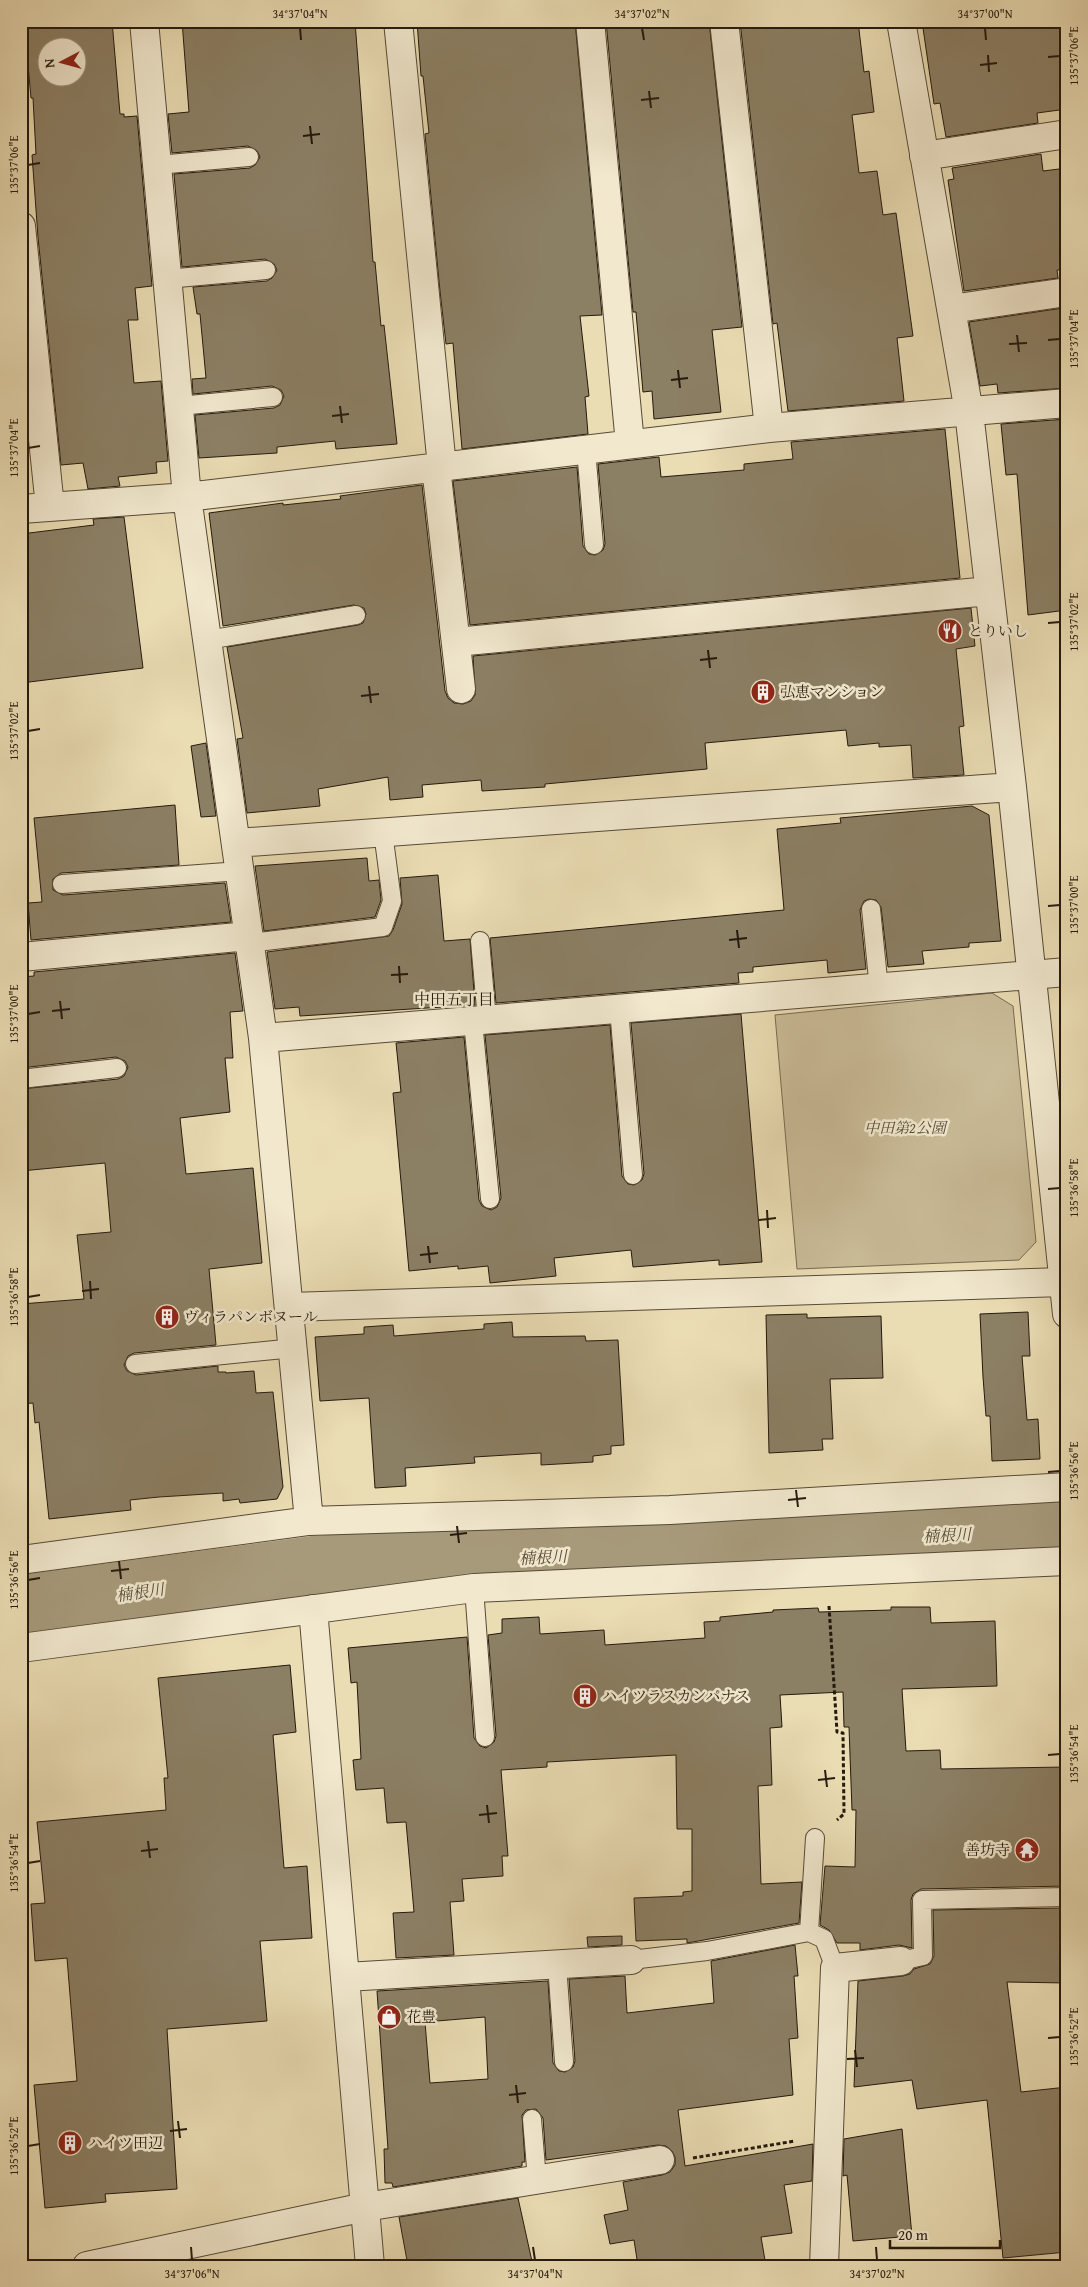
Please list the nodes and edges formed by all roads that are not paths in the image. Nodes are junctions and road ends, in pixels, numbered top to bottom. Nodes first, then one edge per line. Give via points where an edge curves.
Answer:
1 (144, 21) edge
2 (398, 21) edge
3 (590, 21) edge
4 (724, 21) edge
5 (901, 21) edge
6 (1067, 134) edge
7 (924, 156) junction
8 (249, 157) dead end
9 (157, 165) junction
10 (21, 226) edge
11 (266, 270) dead end
12 (167, 278) junction
13 (1067, 292) edge
14 (950, 309) junction
15 (273, 397) dead end
16 (1067, 403) edge
17 (179, 406) junction
18 (969, 412) junction
19 (769, 428) junction
20 (630, 444) junction
21 (586, 449) junction
22 (439, 467) junction
23 (187, 497) junction
24 (50, 507) junction
25 (21, 509) edge
26 (594, 545) dead end
27 (990, 591) junction
28 (356, 615) dead end
29 (207, 640) junction
30 (456, 642) junction
31 (461, 689) dead end
32 (1012, 787) junction
33 (383, 832) junction
34 (236, 843) junction
35 (240, 871) junction
36 (62, 884) dead end
37 (871, 909) dead end
38 (249, 940) junction
39 (480, 941) dead end
40 (21, 957) edge
41 (1067, 972) edge
42 (1030, 976) junction
43 (879, 989) junction
44 (619, 1009) junction
45 (480, 1020) junction
46 (263, 1038) junction
47 (117, 1068) dead end
48 (21, 1079) edge
49 (633, 1176) dead end
50 (490, 1199) dead end
51 (1063, 1282) junction
52 (290, 1307) junction
53 (1066, 1309) edge
54 (1067, 1314) edge
55 (294, 1348) junction
56 (135, 1364) dead end
57 (1067, 1487) edge
58 (309, 1521) junction
59 (21, 1560) edge
60 (1067, 1561) edge
61 (474, 1588) junction
62 (313, 1609) junction
63 (21, 1648) edge
64 (485, 1737) dead end
65 (815, 1838) road end
66 (1067, 1897) edge
67 (809, 1932) junction
68 (631, 1960) joint
69 (900, 1961) joint
70 (557, 1964) junction
71 (835, 1968) junction
72 (346, 1977) junction
73 (564, 2062) dead end
74 (532, 2119) dead end
75 (660, 2160) road end
76 (537, 2180) junction
77 (365, 2207) junction
78 (87, 2266) edge
79 (370, 2266) edge
80 (824, 2266) edge

1 - 9 street
2 - 22 street
3 - 20 street
4 - 19 street
5 - 7 street
6 - 7 street
7 - 14 street
8 - 9 lane
9 - 12 street
10 - 24 street
11 - 12 lane
12 - 17 street
13 - 14 street
14 - 18 street
15 - 17 lane
16 - 18 street
17 - 23 street
18 - 19 street
18 - 27 street
19 - 20 street
20 - 21 street
21 - 22 street
21 - 26 lane
22 - 23 street
22 - 30 street
23 - 24 street
23 - 29 street
24 - 25 street
27 - 30 street
27 - 32 street
28 - 29 lane
29 - 34 street
30 - 31 street
32 - 33 street
32 - 42 street
33 - 34 street
33 - 38 lane via 392,901 383,927
34 - 35 street
35 - 36 lane
35 - 38 street
37 - 43 lane
38 - 40 street
38 - 46 street
39 - 45 lane
41 - 42 street
42 - 43 street
42 - 51 street
43 - 44 street
44 - 45 street
44 - 49 lane
45 - 46 street
45 - 50 lane
46 - 52 street
47 - 48 lane
51 - 52 street
51 - 53 street
52 - 55 street
53 - 54 street
55 - 56 lane
55 - 58 street
57 - 58 street via 670,1510
58 - 59 street
60 - 61 street
61 - 62 street
61 - 64 lane
62 - 63 street
62 - 72 street
65 - 67 lane
66 - 69 lane via 922,1900 923,1956
67 - 68 lane via 707,1951
67 - 71 lane via 824,1939
68 - 70 street
69 - 71 street
70 - 72 street
70 - 73 lane
71 - 80 street
72 - 77 street
74 - 76 lane
75 - 76 street
76 - 77 street
77 - 78 street
77 - 79 street

